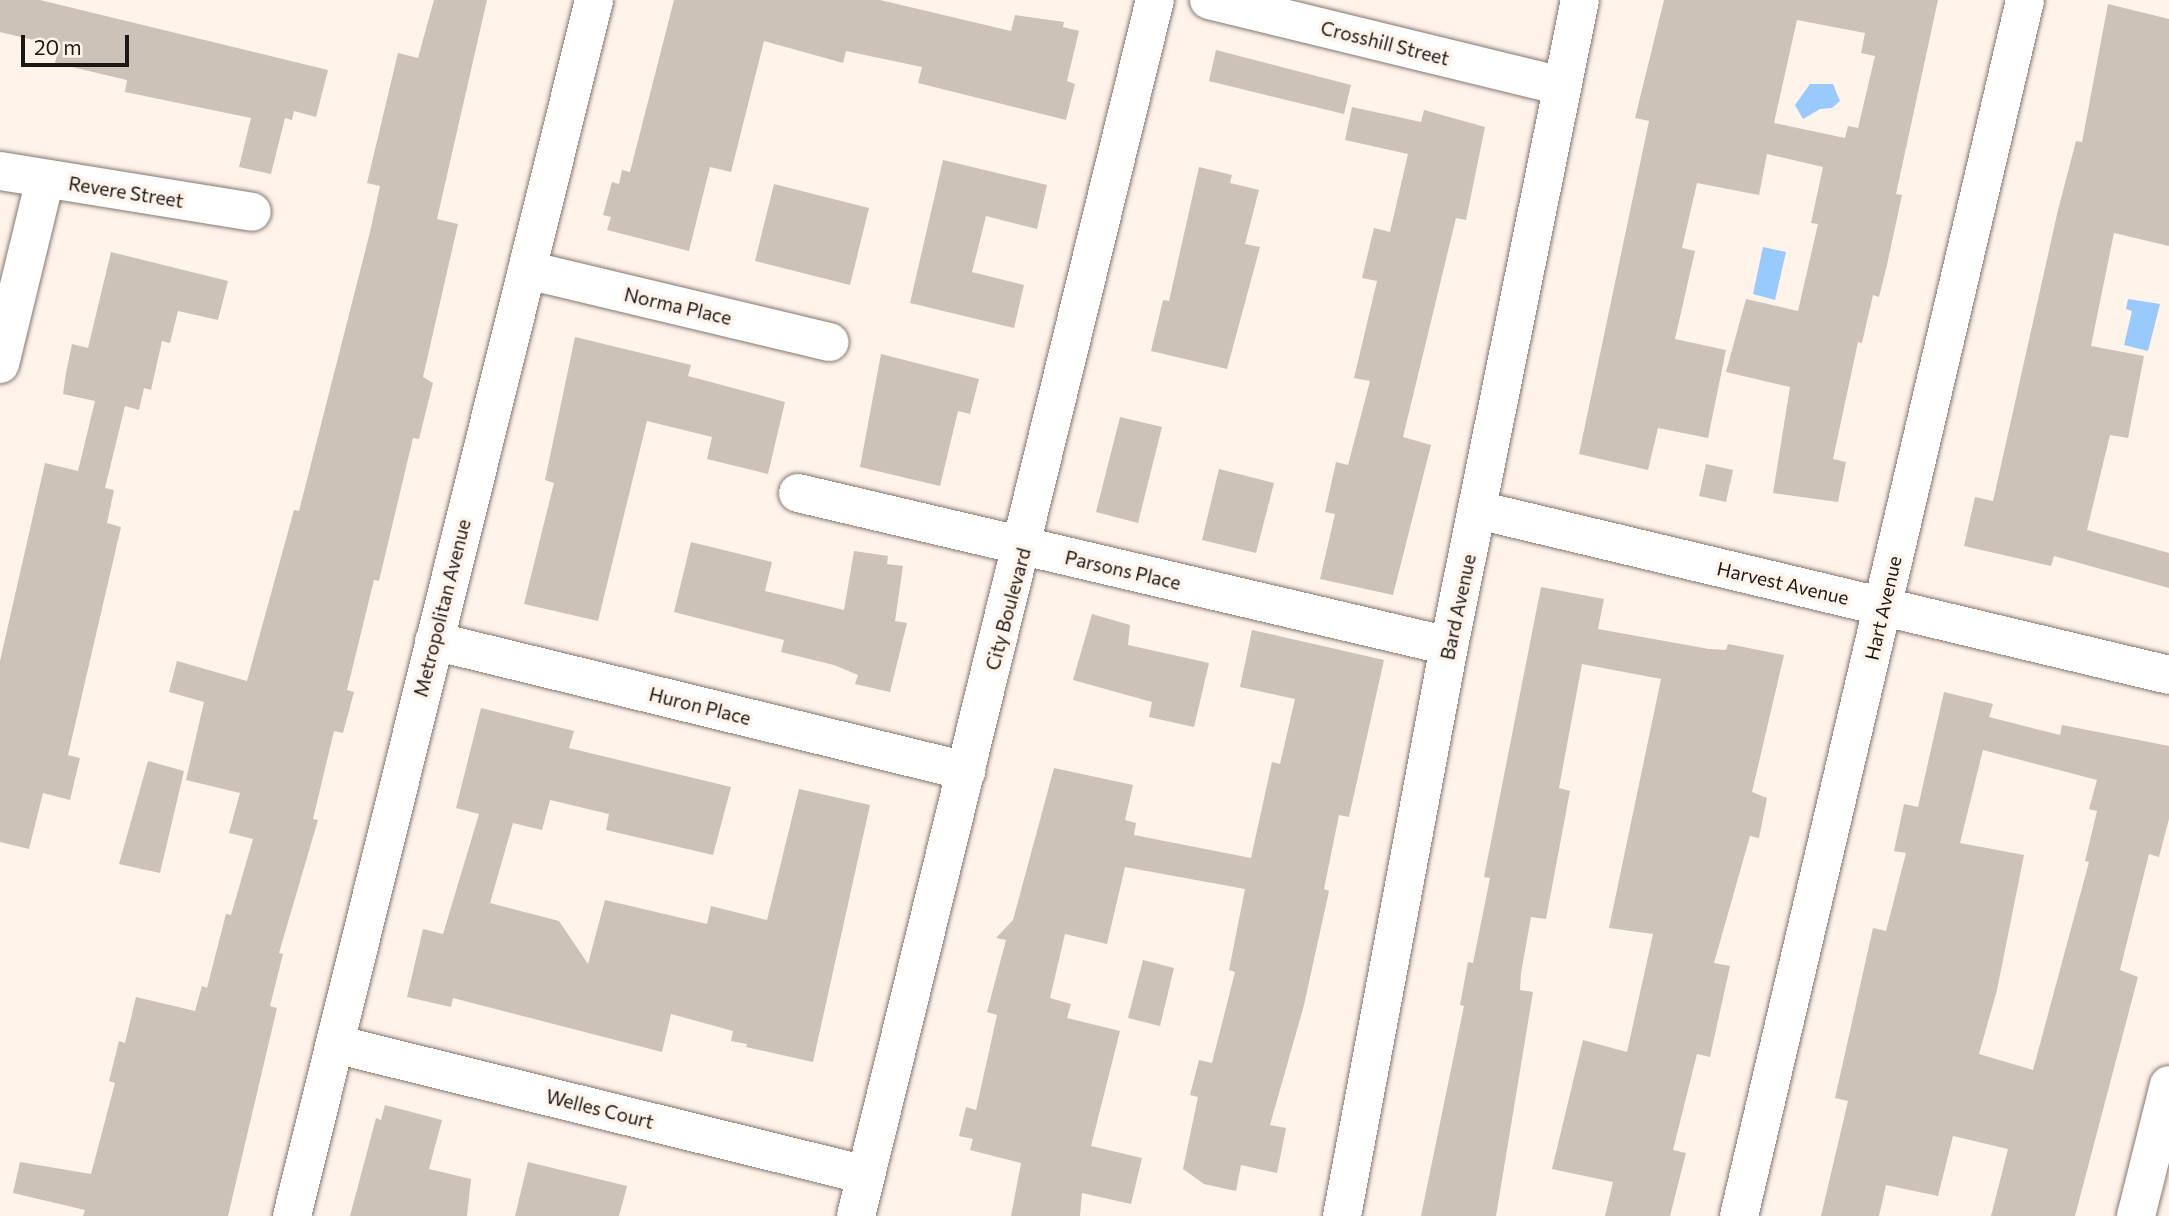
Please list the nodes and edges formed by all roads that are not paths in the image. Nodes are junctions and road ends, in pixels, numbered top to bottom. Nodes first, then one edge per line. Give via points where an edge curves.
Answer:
1 (594, 0) edge
2 (1155, 0) edge
3 (1209, 0) edge
4 (1580, 0) edge
5 (2025, 0) edge
6 (1561, 86) junction
7 (0, 171) edge
8 (45, 179) junction
9 (252, 212) dead end
10 (527, 270) junction
11 (830, 342) dead end
12 (0, 364) edge
13 (797, 493) dead end
14 (1478, 510) junction
15 (1024, 547) junction
16 (1884, 607) junction
17 (434, 641) junction
18 (1449, 646) junction
19 (2169, 674) edge
20 (966, 771) junction
21 (335, 1044) junction
22 (2169, 1085) edge
23 (866, 1175) junction
24 (292, 1216) edge
25 (856, 1216) edge
26 (1342, 1216) edge
27 (1739, 1216) edge
28 (2136, 1216) edge

1 - 10 street, Metropolitan Avenue
2 - 15 street, City Boulevard
3 - 6 street, Crosshill Street
4 - 6 street, Bard Avenue
5 - 16 street, Hart Avenue
6 - 14 street, Bard Avenue
7 - 8 street, Revere Street
8 - 9 street, Revere Street
8 - 12 street
10 - 11 street, Norma Place
10 - 17 street, Metropolitan Avenue
13 - 15 street, Parsons Place
14 - 16 street, Harvest Avenue
14 - 18 street, Bard Avenue
15 - 18 street, Parsons Place
15 - 20 street, City Boulevard
16 - 19 street, Harvest Avenue
16 - 27 street, Hart Avenue
17 - 20 street, Huron Place
17 - 21 street, Metropolitan Avenue
18 - 26 street, Bard Avenue
20 - 23 street, City Boulevard
21 - 23 street, Welles Court
21 - 24 street, Metropolitan Avenue
22 - 28 street
23 - 25 street, City Boulevard

